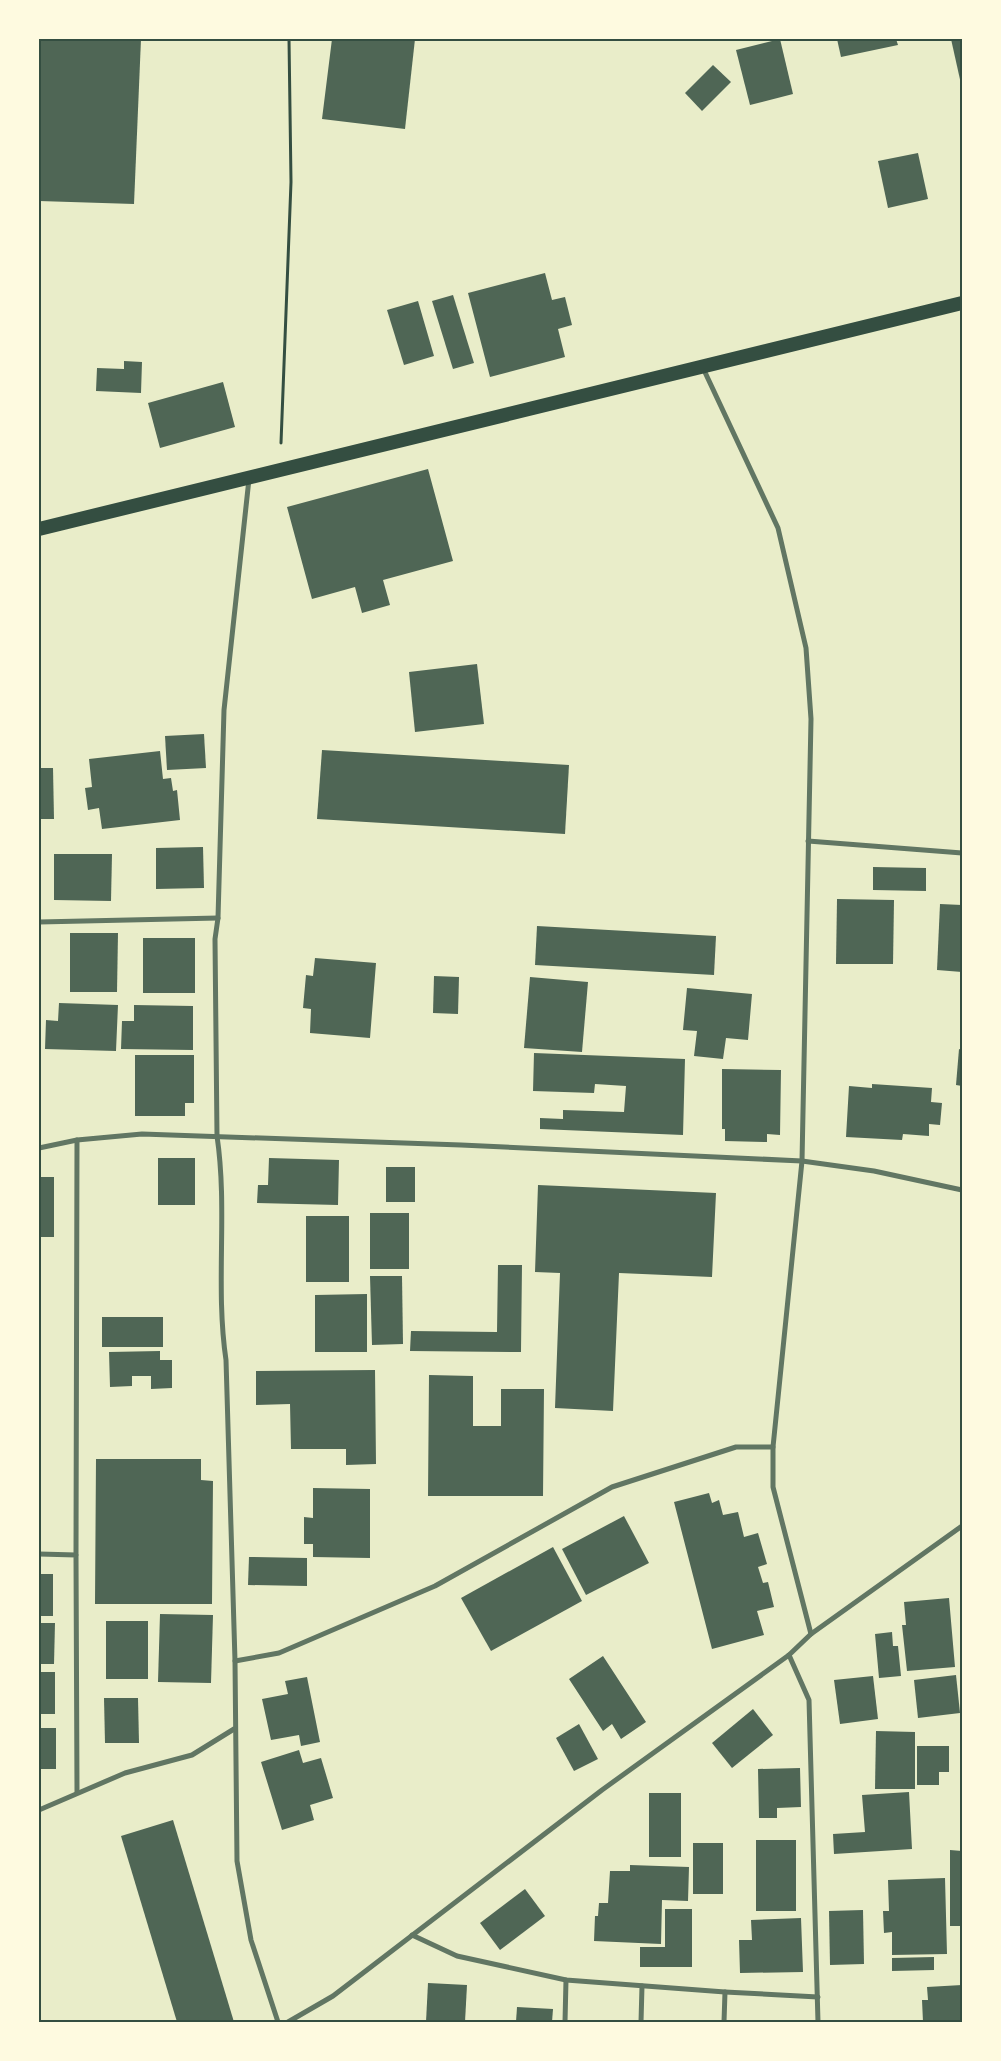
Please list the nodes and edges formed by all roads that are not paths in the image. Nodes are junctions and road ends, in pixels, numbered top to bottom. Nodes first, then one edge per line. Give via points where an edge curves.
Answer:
1 (962, 303) edge
2 (702, 365) junction
3 (249, 479) junction
4 (39, 529) edge
5 (808, 841) junction
6 (962, 853) edge
7 (218, 918) junction
8 (39, 922) edge
9 (217, 1136) junction
10 (77, 1140) junction
11 (39, 1148) edge
12 (802, 1161) junction
13 (962, 1190) edge
14 (773, 1446) junction
15 (962, 1526) edge
16 (39, 1554) edge
17 (76, 1555) junction
18 (811, 1634) junction
19 (789, 1655) junction
20 (235, 1661) junction
21 (234, 1729) junction
22 (77, 1792) junction
23 (39, 1810) edge
24 (412, 1935) junction
25 (566, 1980) junction
26 (642, 1986) junction
27 (725, 1992) junction
28 (818, 1997) junction
29 (278, 2022) edge
30 (288, 2022) edge
31 (565, 2022) edge
32 (641, 2022) edge
33 (724, 2022) edge
34 (818, 2022) edge

1 - 2 highway
2 - 3 highway via 281,468
2 - 5 street via 778,528 806,648 811,719
3 - 4 highway
3 - 7 street via 224,710
5 - 6 street
5 - 12 street
7 - 8 street
7 - 9 street via 215,939
9 - 10 street via 142,1134
9 - 12 street
9 - 20 street via 222,1168 221,1328 226,1360
10 - 11 street
10 - 17 street
12 - 13 street via 874,1171
12 - 14 street
14 - 18 street via 773,1487
14 - 20 street via 736,1447 612,1487 435,1586 279,1653
15 - 18 street
16 - 17 street
17 - 22 street
18 - 19 street
19 - 24 street via 602,1790
19 - 28 street via 809,1700
20 - 21 street
21 - 22 street via 192,1755 125,1773
21 - 29 street via 237,1861 251,1940
22 - 23 street
24 - 25 street via 457,1956
24 - 30 street via 333,1996
25 - 26 street
25 - 31 street
26 - 27 street
26 - 32 street
27 - 28 street
27 - 33 street
28 - 34 street

